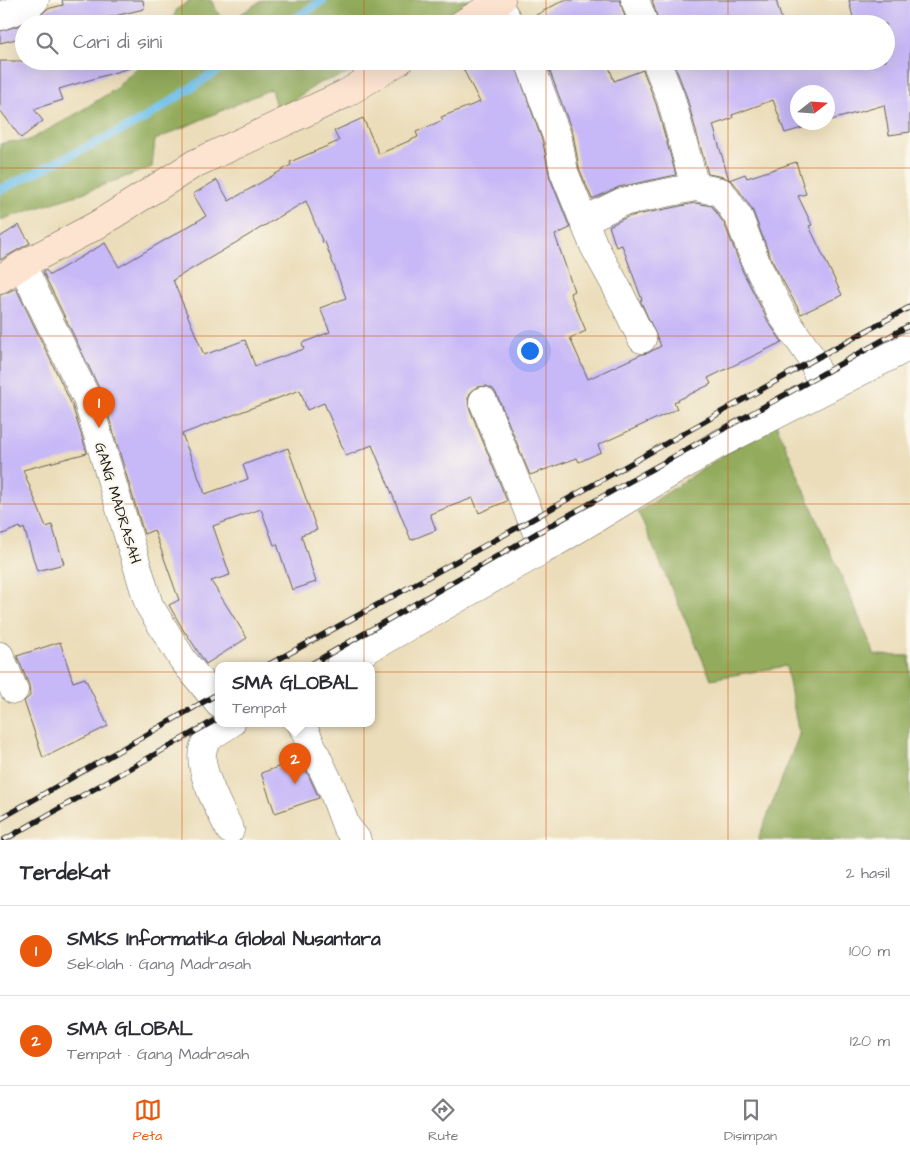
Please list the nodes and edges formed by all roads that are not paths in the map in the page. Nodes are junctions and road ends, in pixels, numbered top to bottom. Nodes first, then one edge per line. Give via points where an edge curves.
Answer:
1 (34, 0) edge
2 (635, 0) edge
3 (503, 9) edge
4 (487, 15) edge
5 (641, 15) edge
6 (0, 16) edge
7 (385, 70) edge
8 (532, 70) edge
9 (660, 70) edge
10 (695, 187) junction
11 (585, 220) junction
12 (11, 272) edge
13 (642, 339) dead end
14 (910, 346) edge
15 (823, 390) junction
16 (483, 401) dead end
17 (541, 552) junction
18 (0, 656) edge
19 (345, 662) edge
20 (14, 690) dead end
21 (215, 699) edge
22 (225, 727) edge
23 (303, 727) edge
24 (230, 830) dead end
25 (357, 840) edge

1 - 6 street via 28,6
2 - 5 street
3 - 4 main road
7 - 12 main road via 346,94 194,164 97,225
8 - 11 street via 558,138 564,172
9 - 10 street via 671,99
10 - 11 street via 622,202
10 - 15 street via 720,192 739,218 757,265 783,316 813,360
11 - 13 street via 594,246
12 - 21 street, GANG MADRASAH via 87,399 149,605 183,660
14 - 15 street
15 - 17 street via 717,445
16 - 17 street via 537,533
17 - 19 street
18 - 20 street
22 - 24 street via 206,741 201,756 209,786
23 - 25 street via 346,826

